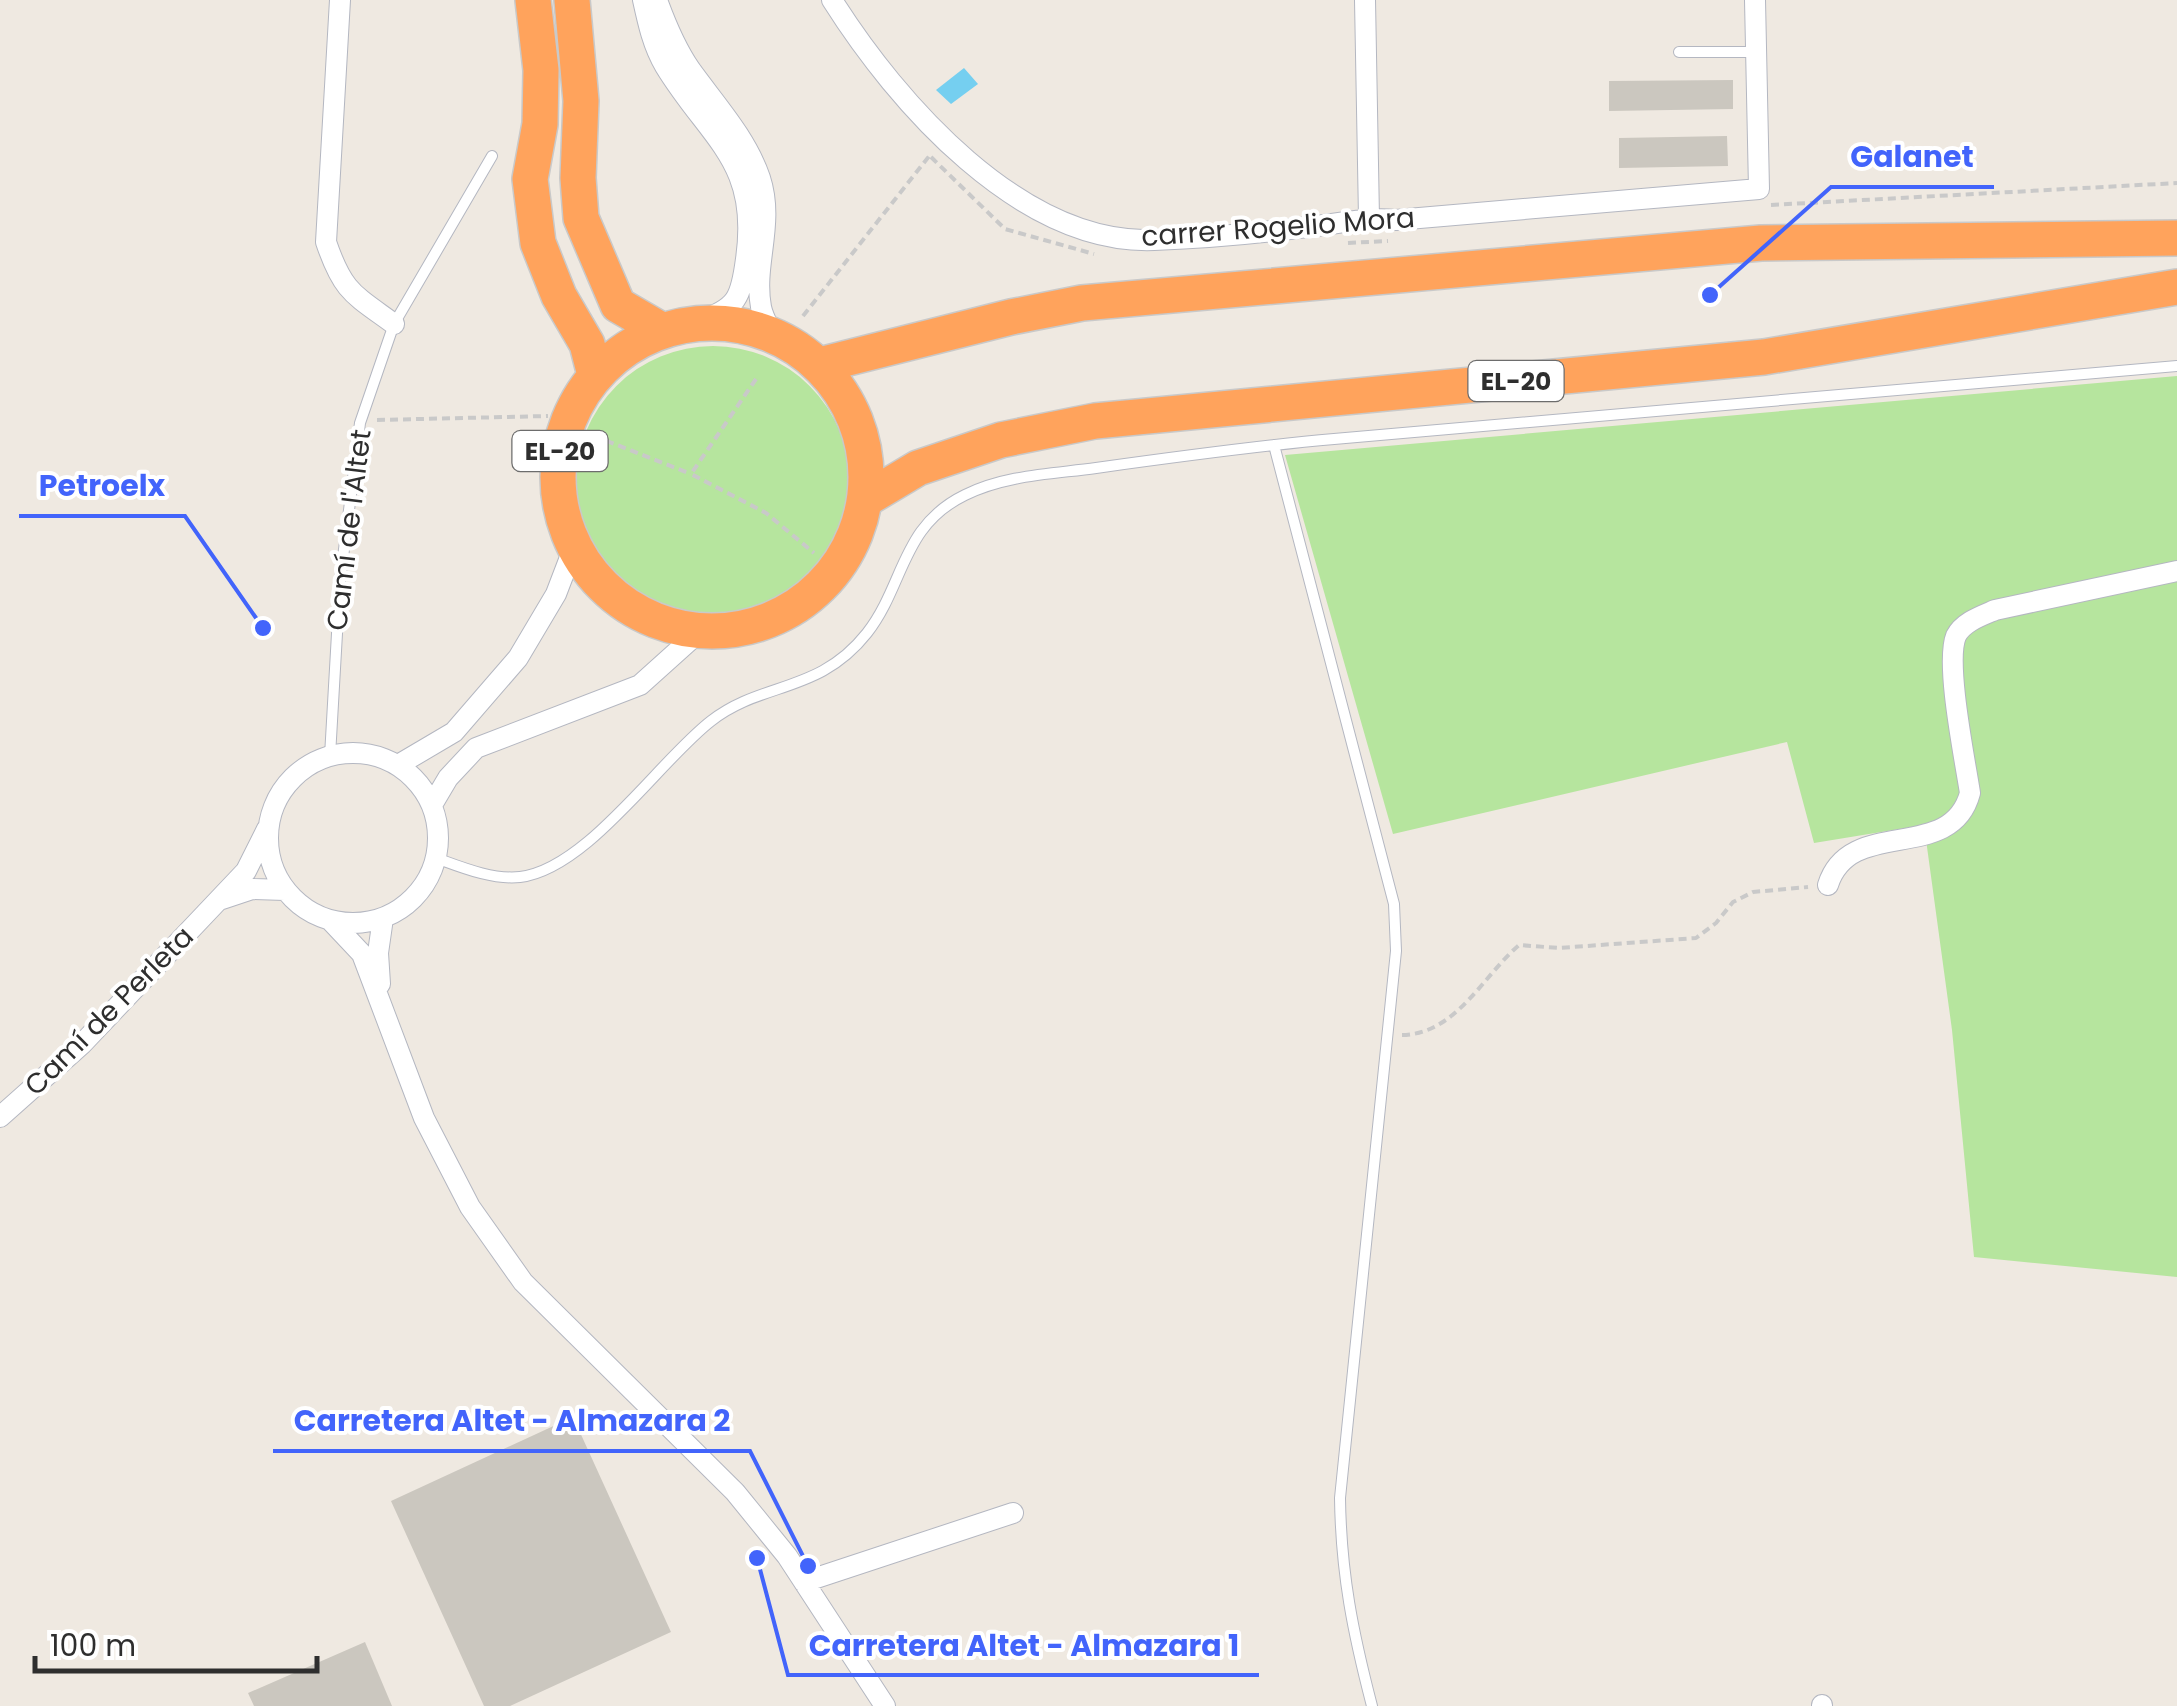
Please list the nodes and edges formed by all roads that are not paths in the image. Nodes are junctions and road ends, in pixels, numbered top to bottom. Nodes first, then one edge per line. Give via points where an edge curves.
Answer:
1 (340, 0) edge
2 (532, 0) edge
3 (572, 0) edge
4 (643, 0) edge
5 (657, 0) edge
6 (832, 0) edge
7 (1365, 0) edge
8 (1754, 0) edge
9 (1679, 52) dead end
10 (1756, 52) junction
11 (492, 156) dead end
12 (1369, 218) junction
13 (2177, 238) edge
14 (2177, 287) edge
15 (700, 322) junction
16 (394, 324) junction
17 (661, 330) junction
18 (773, 336) junction
19 (820, 365) junction
20 (2177, 366) edge
21 (595, 375) junction
22 (1274, 444) junction
23 (866, 500) junction
24 (574, 547) junction
25 (2177, 571) edge
26 (699, 632) junction
27 (330, 756) junction
28 (398, 765) junction
29 (432, 805) junction
30 (268, 827) junction
31 (436, 858) junction
32 (1828, 885) road end
33 (285, 890) junction
34 (216, 902) junction
35 (384, 918) junction
36 (330, 920) junction
37 (382, 1006) junction
38 (0, 1116) edge
39 (1013, 1513) dead end
40 (804, 1582) junction
41 (884, 1706) edge
42 (1372, 1706) edge

1 - 16 street via 326,242 345,285
2 - 21 highway via 540,124 530,179 538,243
3 - 17 highway via 581,218 618,305
4 - 15 street via 664,64 719,137 748,202 738,299 727,312
5 - 18 street via 671,38 758,172 767,220 761,308
6 - 12 street, carrer Rogelio Mora via 860,45 996,186 1078,230 1150,240
7 - 12 street
8 - 10 street
9 - 10 lane
10 - 12 street, carrer Rogelio Mora via 1759,189
11 - 16 lane, Camí de l'Altet
13 - 19 highway via 1761,243 1082,303
14 - 23 highway, EL-20 via 1764,356 1095,422 1000,440 918,468
15 - 17 highway, EL-20
15 - 18 highway, EL-20
16 - 27 lane, Camí de l'Altet via 361,420 350,484
17 - 21 highway, EL-20 via 625,348
18 - 19 highway, EL-20
19 - 23 highway, EL-20 via 850,404 866,450
20 - 22 lane
21 - 24 highway, EL-20 via 570,414 558,458 560,504
22 - 31 lane via 1002,480 963,496 931,518 908,548 868,632 830,669 712,720 558,864 520,877 474,872
22 - 42 lane via 1394,904 1396,951 1340,1498 1348,1612
23 - 26 highway, EL-20 via 847,555 808,599 757,626
24 - 26 highway, EL-20 via 606,590 649,619
24 - 28 street via 556,594 518,658 454,732
25 - 32 street via 1970,620 1956,635 1953,661 1970,793 1965,811 1950,826 1855,850 1834,867
26 - 29 street via 640,685 476,748
27 - 28 street via 353,752
27 - 30 street via 300,771 279,796
28 - 29 street
29 - 31 street
30 - 33 street via 270,860
30 - 34 street, Camí de Perleta via 246,871
31 - 35 street via 407,904
33 - 34 street, Camí de Perleta via 252,890
33 - 36 street
34 - 38 street, Camí de Perleta via 82,1044
35 - 36 street
35 - 37 street via 378,953
36 - 37 street via 362,954
37 - 40 street via 424,1118 470,1207 522,1282 735,1492
39 - 40 street
40 - 41 street

